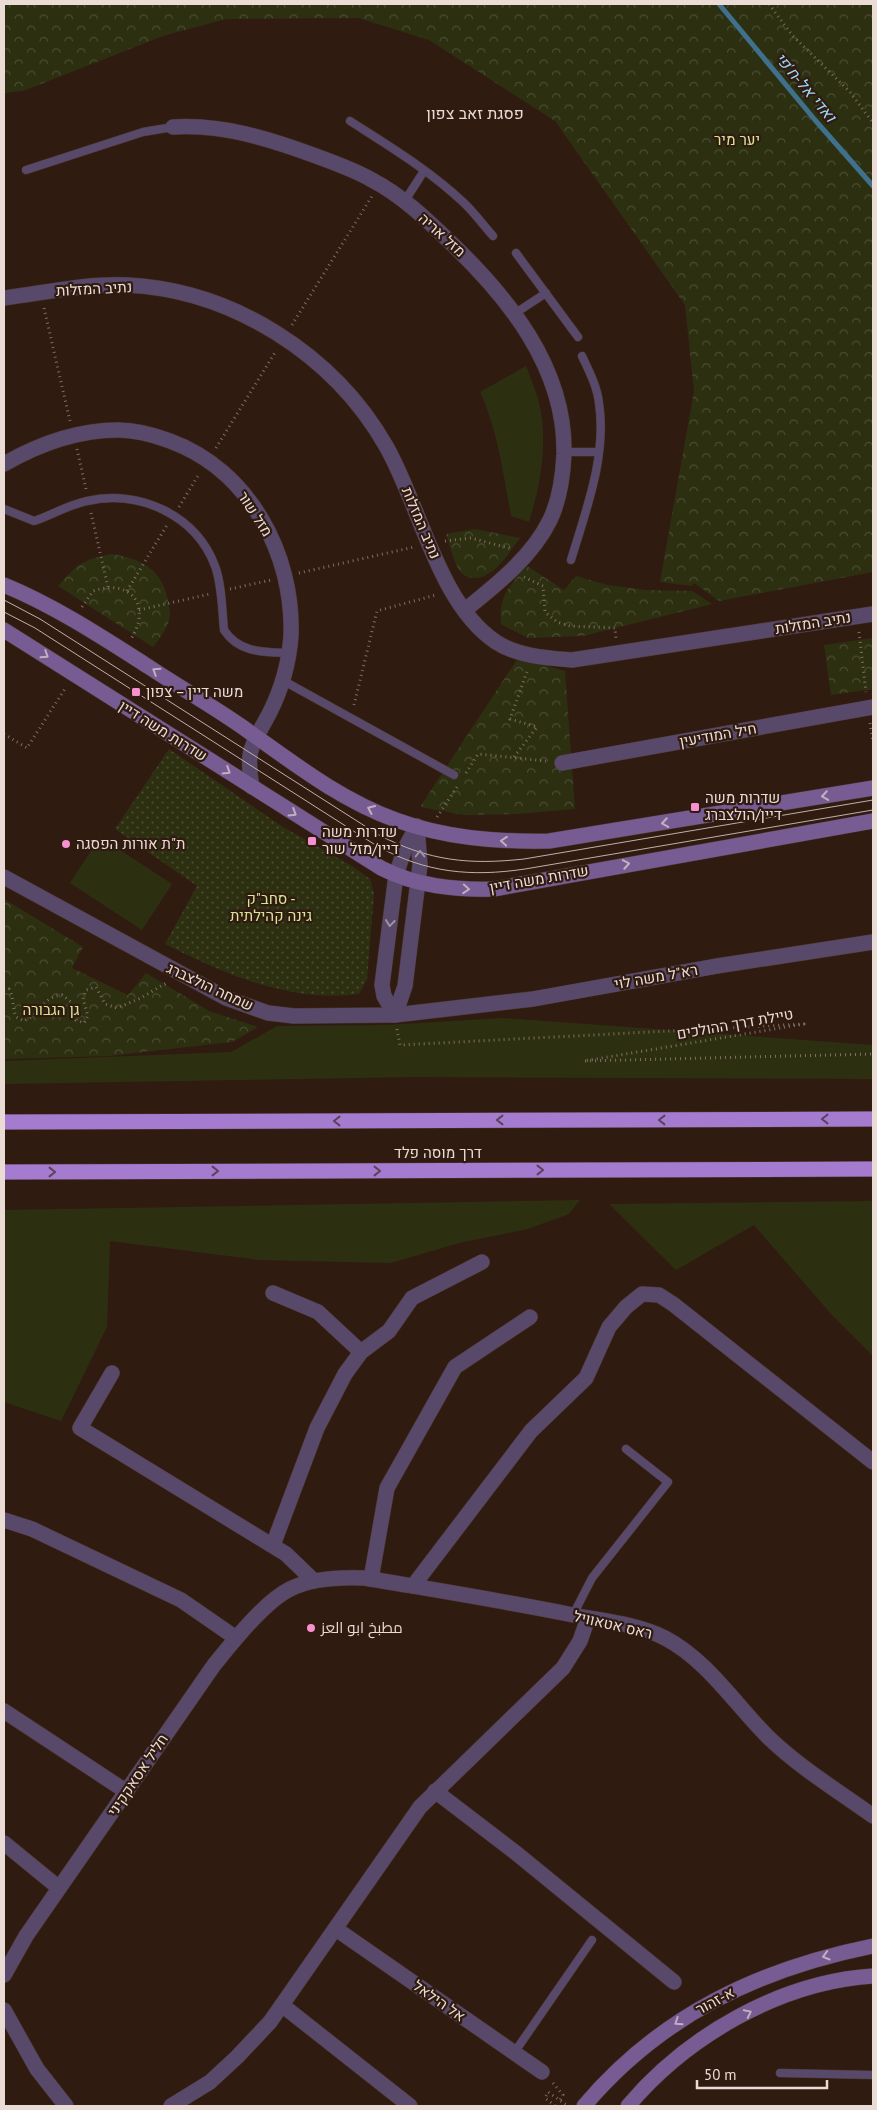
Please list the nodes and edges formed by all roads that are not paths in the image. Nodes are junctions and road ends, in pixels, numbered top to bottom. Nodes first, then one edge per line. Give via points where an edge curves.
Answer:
1 (350, 121) dead end
2 (173, 128) joint
3 (26, 170) dead end
4 (424, 171) junction
5 (404, 202) junction
6 (494, 236) dead end
7 (516, 252) dead end
8 (546, 293) junction
9 (4, 298) edge
10 (514, 314) junction
11 (578, 337) dead end
12 (582, 356) dead end
13 (564, 452) junction
14 (598, 452) junction
15 (4, 464) edge
16 (4, 509) edge
17 (571, 560) dead end
18 (4, 585) edge
19 (465, 610) junction
20 (873, 614) edge
21 (4, 630) edge
22 (289, 653) junction
23 (282, 680) junction
24 (871, 707) edge
25 (255, 737) junction
26 (562, 763) road end
27 (454, 775) dead end
28 (252, 787) junction
29 (873, 788) edge
30 (873, 821) edge
31 (423, 828) junction
32 (396, 875) junction
33 (4, 877) edge
34 (418, 883) junction
35 (873, 942) edge
36 (438, 1010) joint
37 (395, 1015) junction
38 (873, 1119) edge
39 (4, 1122) edge
40 (873, 1169) edge
41 (4, 1172) edge
42 (482, 1262) dead end
43 (273, 1293) dead end
44 (530, 1317) dead end
45 (361, 1352) junction
46 (112, 1373) dead end
47 (626, 1449) dead end
48 (873, 1462) edge
49 (4, 1520) edge
50 (273, 1545) junction
51 (371, 1579) junction
52 (314, 1581) junction
53 (413, 1586) junction
54 (289, 1589) joint
55 (580, 1617) junction
56 (236, 1638) junction
57 (4, 1711) edge
58 (435, 1791) junction
59 (127, 1792) junction
60 (873, 1816) edge
61 (4, 1843) edge
62 (59, 1888) junction
63 (336, 1929) junction
64 (592, 1940) dead end
65 (873, 1946) edge
66 (4, 1975) edge
67 (873, 1976) edge
68 (674, 1982) dead end
69 (282, 2005) junction
70 (4, 2010) edge
71 (514, 2052) junction
72 (542, 2072) road end
73 (780, 2073) dead end
74 (873, 2075) edge
75 (66, 2106) edge
76 (171, 2106) edge
77 (410, 2106) edge
78 (584, 2106) edge
79 (628, 2106) edge

1 - 4 lane
2 - 3 lane, מזל אריה via 143,132
2 - 5 street, מזל אריה via 197,126 236,131 306,153 372,179
4 - 5 lane
4 - 6 lane via 464,203
5 - 10 street, מזל אריה via 469,260
7 - 8 lane
8 - 10 lane
8 - 11 lane
9 - 19 street, נתיב המזלות via 91,287 127,285 157,289 231,309 253,318 284,338 337,383 386,445 430,543
10 - 13 street, מזל אריה via 537,348 559,402
12 - 14 lane via 599,403
13 - 14 lane
13 - 19 street, מזל אריה via 558,497 540,538 511,571
14 - 17 lane via 590,497
15 - 22 street, מזל שור via 48,442 76,434 119,430 141,432 184,446 208,461 247,497 275,544 285,576 289,606
16 - 22 lane via 34,521 69,506 108,498 152,505 174,515 198,536 208,550 216,568 224,630 229,638 251,651
25 -> 18 street via 74,620
19 - 20 street, נתיב המזלות via 497,642 533,655 572,660
21 -> 28 street, שדרות משה דיין
22 - 23 street, מזל שור
23 - 25 street, מזל שור via 270,712
23 - 27 lane
24 - 26 street, חיל המודיעין
25 - 28 street, מזל שור via 249,763
31 -> 25 street via 368,808 341,794
28 -> 32 street, שדרות משה דיין
29 -> 31 street via 549,841 484,839
34 -> 30 street, שדרות משה דיין via 494,889
31 - 32 street via 405,848
34 -> 31 street
32 - 34 street, שדרות משה דיין
32 -> 37 street via 382,985 384,996
33 - 37 street, שמחה הולצברג via 226,998 268,1013 315,1017
34 - 37 street via 405,986
35 - 36 street, רא"ל משה לוי via 533,999
36 - 37 street, שמחה הולצברג
38 -> 39 highway
41 -> 40 highway, דרך מוסה פלד
42 - 45 street via 412,1298 389,1331
43 - 45 street via 318,1312
44 - 51 street via 455,1367 387,1488
45 - 50 street via 345,1374 317,1428
46 - 50 street via 80,1428
47 - 55 lane via 668,1482 592,1578
48 - 53 street via 674,1304 659,1295 642,1294 626,1306 609,1327 586,1378 531,1431
49 - 56 street via 32,1529 181,1600
50 - 52 street
51 - 52 street, ראס אטאוויל via 345,1577
51 - 53 street, ראס אטאוויל
52 - 54 street, ראס אטאוויל
53 - 55 street, ראס אטאוויל
54 - 56 street, חליל אסאקקיני
55 - 58 street via 580,1641 563,1668
55 - 60 street, ראס אטאוויל via 641,1629 684,1651 711,1674 769,1738
56 - 59 street, חליל אסאקקיני
57 - 59 street
58 - 63 street via 420,1807
58 - 68 street
59 - 62 street, חליל אסאקקיני
61 - 62 street
62 - 66 street, חליל אסאקקיני
63 - 69 street
63 - 71 street, אל הילאל
64 - 71 lane
65 -> 78 street, א-זהור via 829,1955 772,1973 706,2004 633,2055
79 -> 67 street, א-זהור via 671,2061 722,2025 782,1996
69 - 76 street via 270,2022 210,2082
69 - 77 street
70 - 75 street via 37,2070
71 - 72 street, אל הילאל
73 - 74 lane

